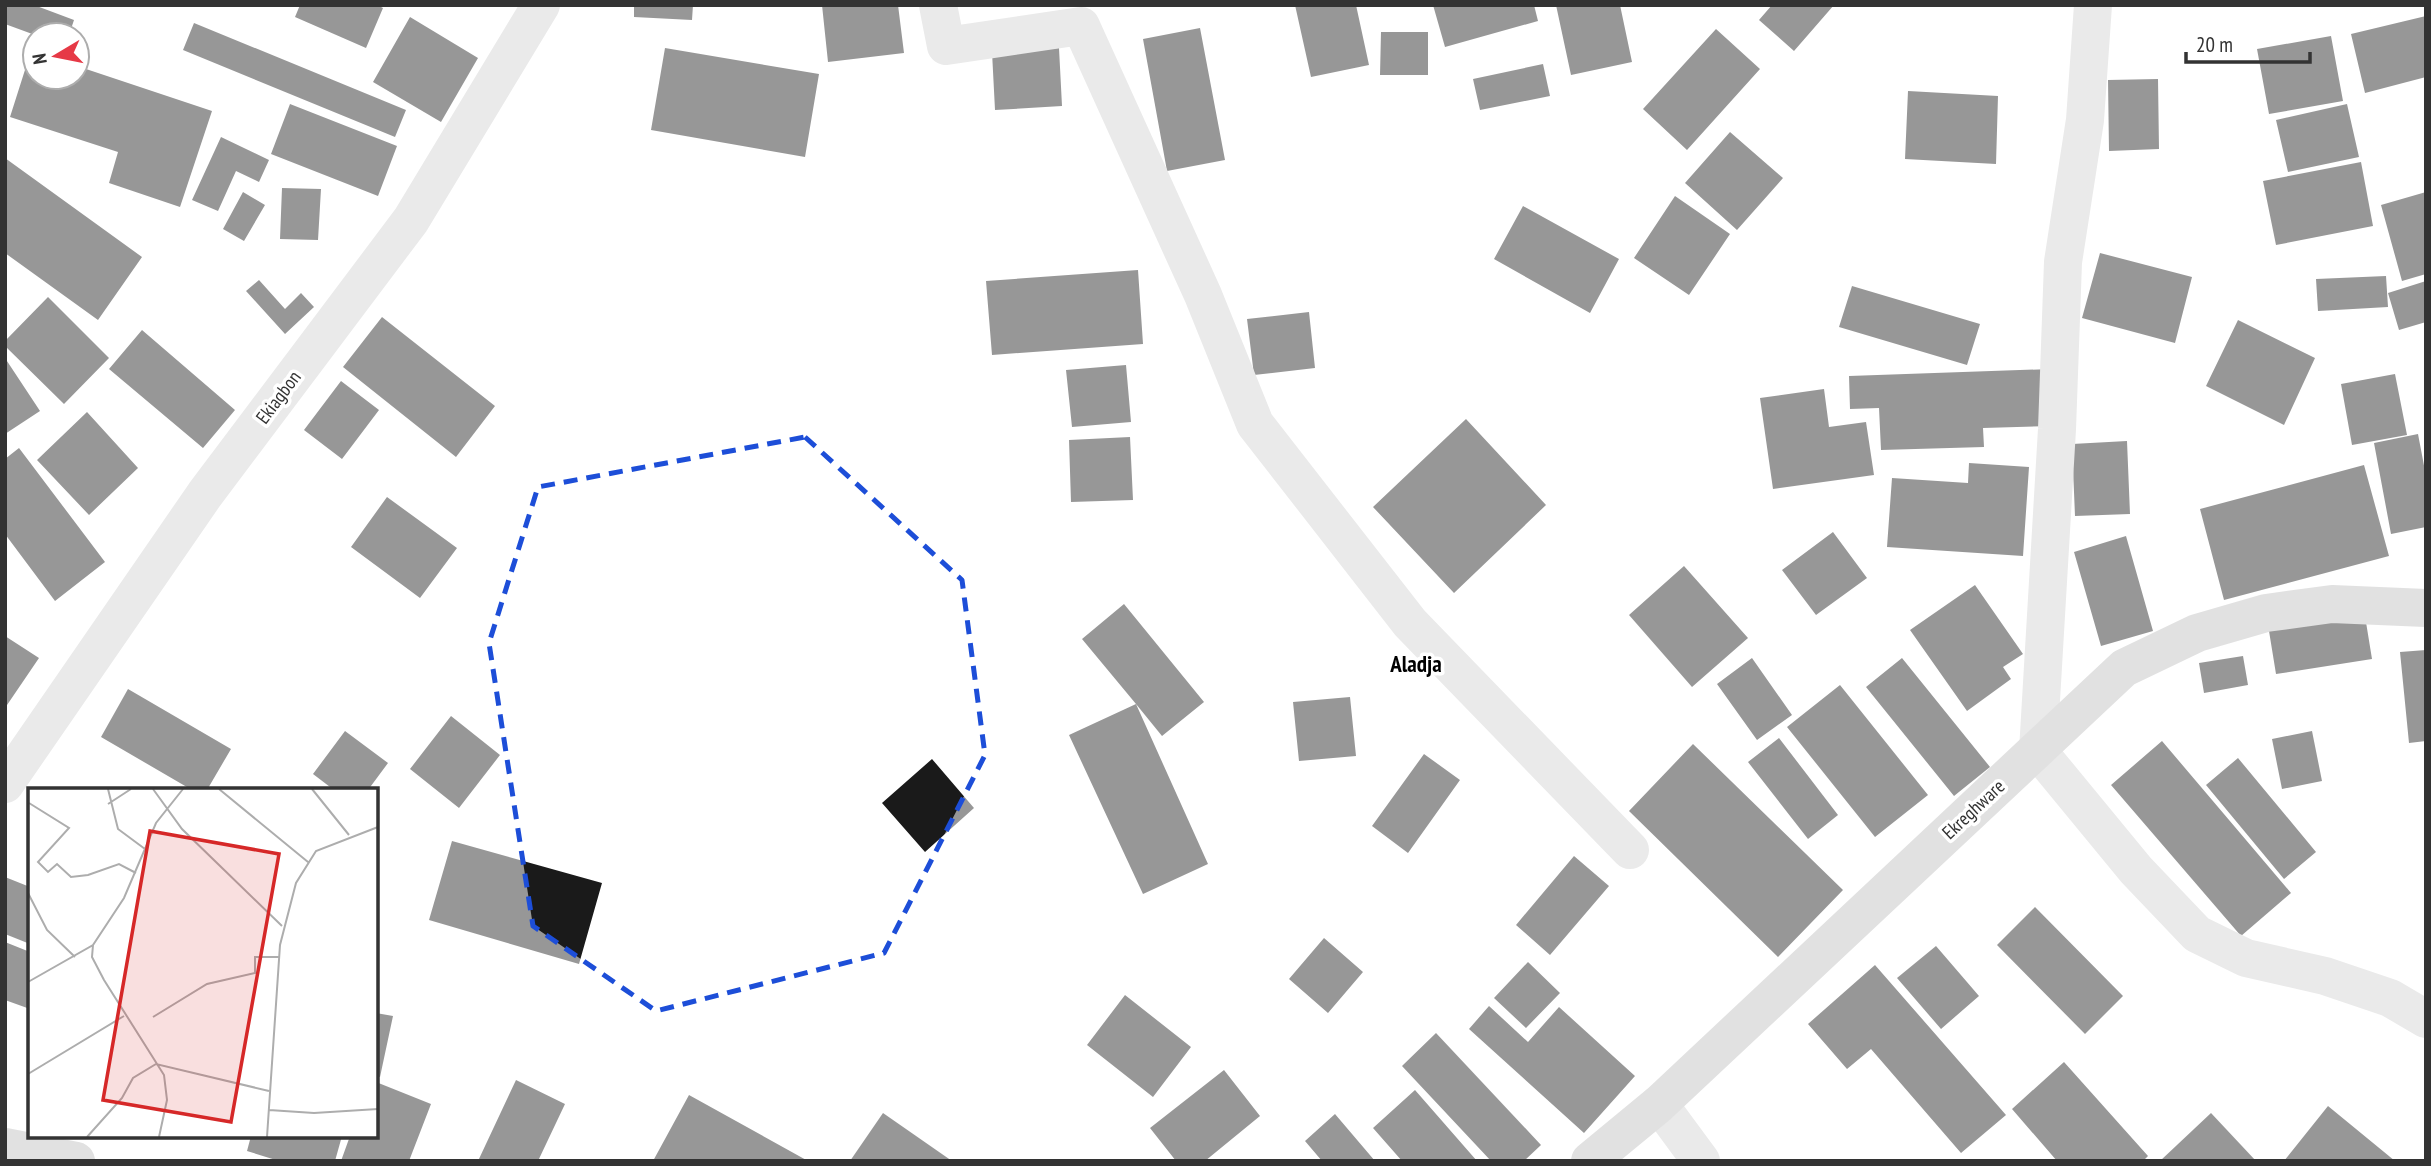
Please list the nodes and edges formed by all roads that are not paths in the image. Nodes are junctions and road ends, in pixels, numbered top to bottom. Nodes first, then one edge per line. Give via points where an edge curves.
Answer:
1 (541, 5) edge
2 (938, 5) edge
3 (2093, 5) edge
4 (2426, 608) edge
5 (2038, 751) junction
6 (5, 784) edge
7 (1630, 850) dead end
8 (2426, 1019) edge
9 (1659, 1104) junction
10 (5, 1147) edge
11 (76, 1161) edge
12 (1590, 1161) edge
13 (1701, 1161) edge

1 - 6 street, Ekiagbon via 411,220 205,494
2 - 7 street via 946,46 1081,26 1203,295 1255,424 1410,623
3 - 5 street via 2085,120 2063,262
4 - 5 street, Ekreghware via 2332,604 2266,614 2197,632 2124,668
5 - 8 street via 2136,870 2197,934 2246,958 2325,976 2390,998
5 - 9 street, Ekreghware
9 - 12 street, Ekreghware
9 - 13 street
10 - 11 street

